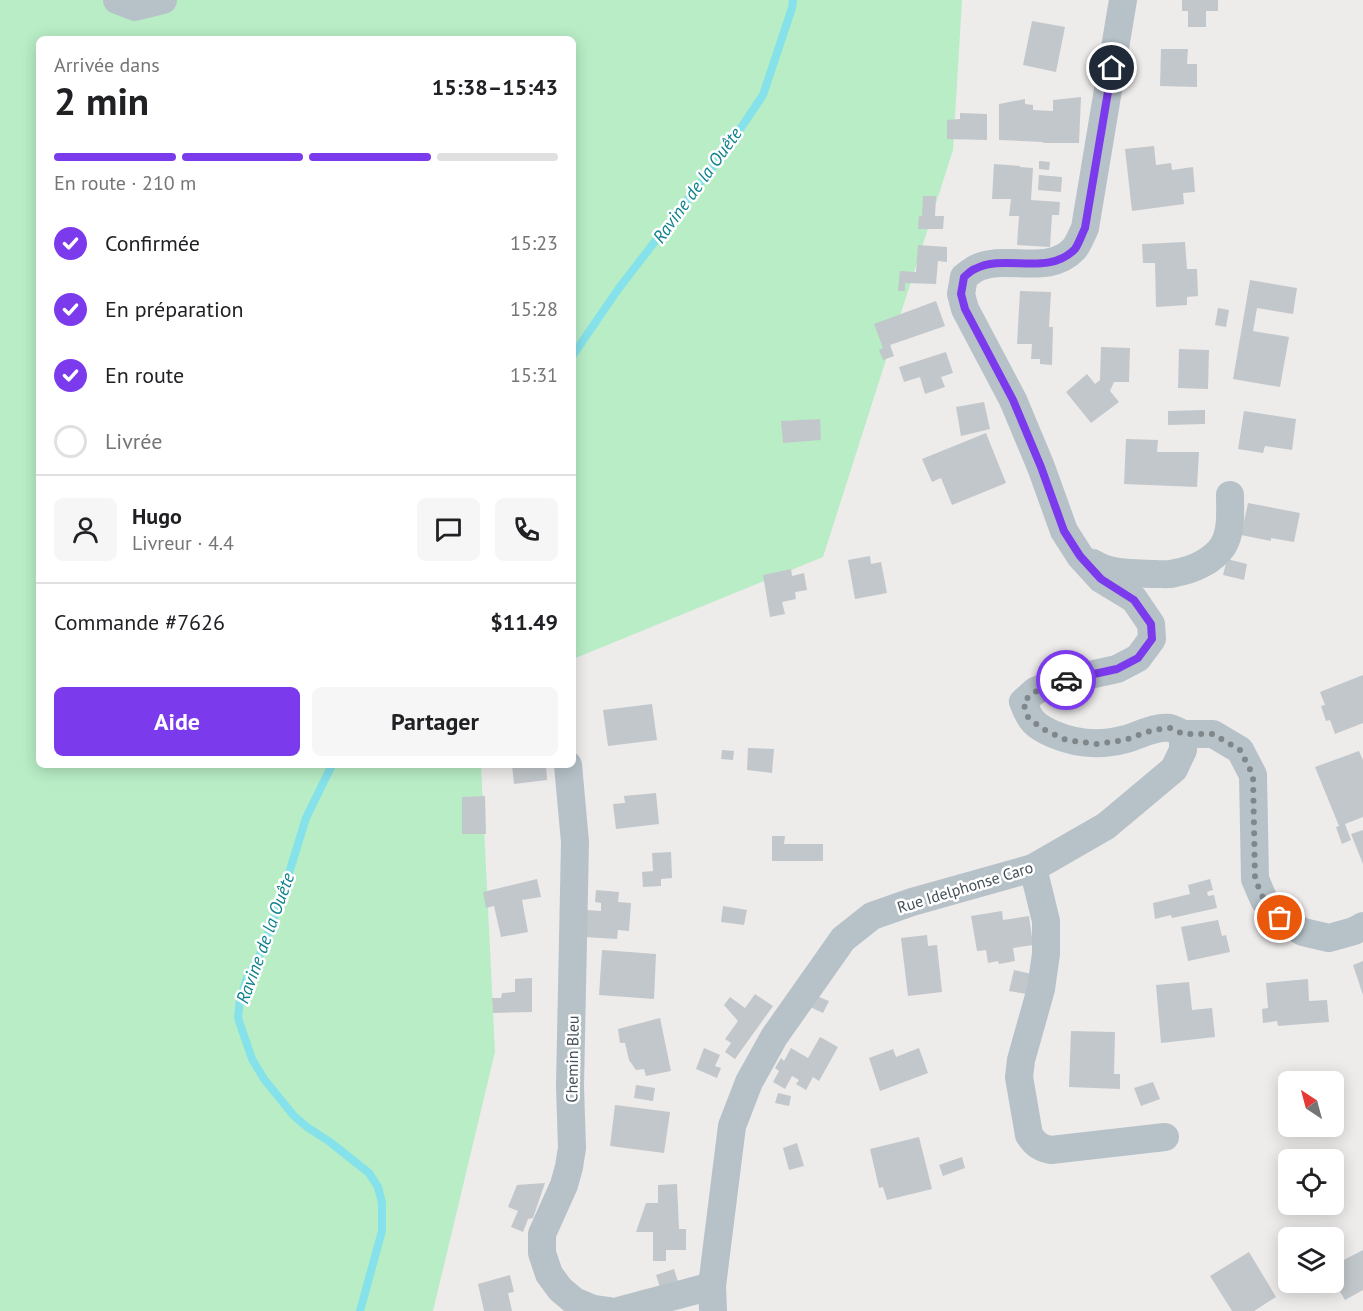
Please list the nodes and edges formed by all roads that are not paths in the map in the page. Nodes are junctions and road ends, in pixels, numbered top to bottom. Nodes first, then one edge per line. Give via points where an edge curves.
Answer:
1 (117, 0) edge
2 (163, 0) edge
3 (1123, 0) edge
4 (1230, 495) dead end
5 (1080, 556) junction
6 (1183, 734) junction
7 (568, 768) edge
8 (1033, 868) junction
9 (1363, 926) edge
10 (1165, 1137) dead end
11 (712, 1299) edge
12 (608, 1311) edge
13 (618, 1311) edge

1 - 2 street via 135,8
3 - 5 street via 1085,228 1076,248 1051,263 975,268 964,277 961,294 965,309 1013,400 1064,531
4 - 5 street via 1230,525 1224,543 1216,556 1201,565 1174,574 1122,573 1100,568
5 - 6 street via 1101,579 1134,600 1151,624 1152,639 1138,658 1117,669 1035,691 1023,702 1028,717 1066,740 1097,744 1170,728
6 - 8 street, Rue Idelphonse Caro via 1183,750 1174,769 1106,826
6 - 9 street via 1213,734 1240,750 1249,767 1253,775 1255,879 1264,900 1280,918 1303,932 1329,938
7 - 12 street, Chemin Bleu via 575,842 572,1148 564,1185 543,1234 542,1253 549,1274 560,1289 574,1301
8 - 10 street via 1046,921 1046,954 1019,1077 1029,1135 1042,1149 1052,1150
8 - 11 street, Rue Idelphonse Caro via 872,916 843,939 774,1037 749,1082 732,1126
11 - 13 street

